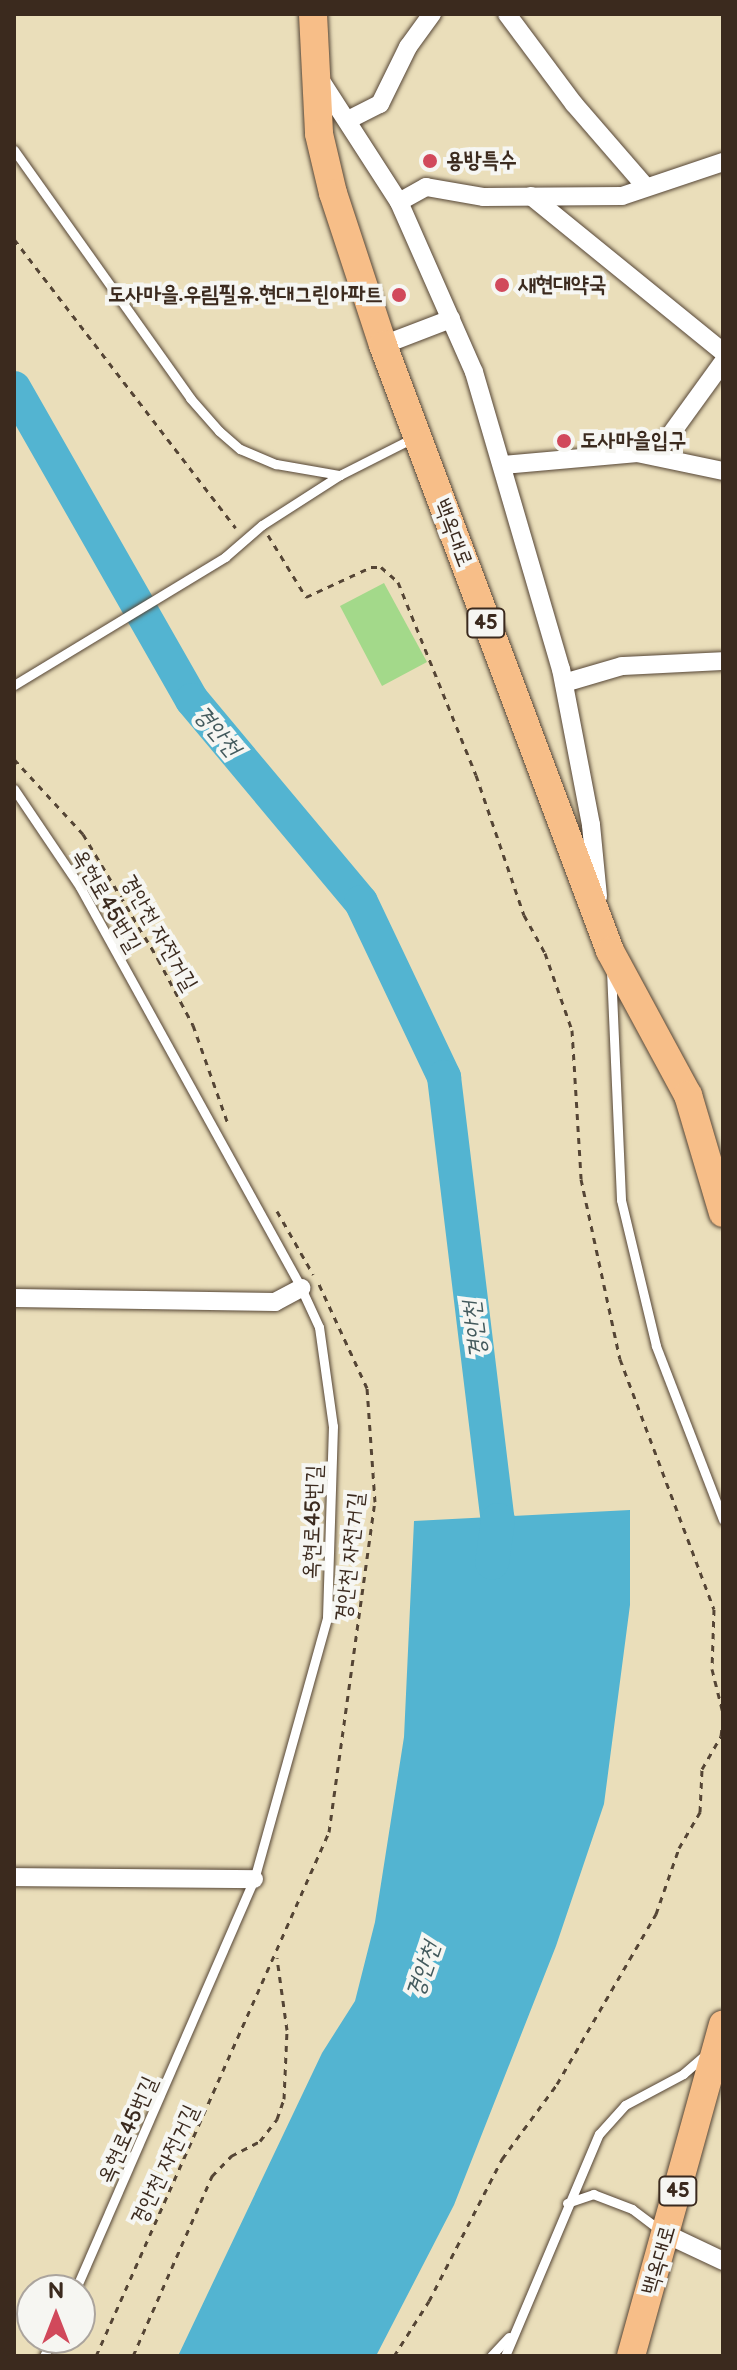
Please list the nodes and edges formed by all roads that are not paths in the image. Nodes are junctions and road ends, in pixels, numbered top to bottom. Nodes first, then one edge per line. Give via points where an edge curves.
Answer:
1 (313, 14) edge
2 (432, 14) edge
3 (507, 14) edge
4 (314, 69) junction
5 (348, 120) junction
6 (14, 150) edge
7 (723, 162) edge
8 (646, 187) junction
9 (531, 196) junction
10 (399, 202) junction
11 (451, 319) junction
12 (383, 345) junction
13 (723, 352) edge
14 (723, 362) edge
15 (416, 437) junction
16 (655, 456) junction
17 (503, 465) junction
18 (723, 471) edge
19 (340, 475) junction
20 (723, 661) edge
21 (564, 683) junction
22 (14, 685) edge
23 (14, 789) edge
24 (606, 939) junction
25 (723, 1213) edge
26 (301, 1288) junction
27 (14, 1298) edge
28 (723, 1520) edge
29 (14, 1877) edge
30 (254, 1879) junction
31 (720, 2034) edge
32 (567, 2203) junction
33 (666, 2234) junction
34 (723, 2261) edge
35 (82, 2274) edge
36 (511, 2335) junction
37 (491, 2356) edge
38 (505, 2356) edge
39 (631, 2356) edge

1 - 4 main road, 백옥대로 / 45
2 - 5 street via 408,47 380,104
3 - 8 street via 574,104
4 - 5 street
4 - 12 main road, 백옥대로 / 45 via 319,134 333,193
5 - 10 street
6 - 19 lane via 219,431 240,449 276,464
7 - 8 street
8 - 9 street via 622,196
9 - 10 street via 484,197 426,187
9 - 13 street
10 - 11 street
11 - 12 street
11 - 17 street
12 - 15 main road, 백옥대로 / 45
14 - 16 street
15 - 19 lane
15 - 24 main road, 백옥대로 / 45
16 - 17 street via 605,452
16 - 18 street
17 - 21 street
19 - 22 lane via 262,525 225,557
20 - 21 street via 622,666
21 - 24 street
23 - 26 lane, 옥현로45번길 via 80,887
24 - 25 main road, 백옥대로 / 45 via 688,1095
24 - 28 lane via 621,1200 656,1346
26 - 27 street via 275,1302
26 - 30 lane, 옥현로45번길 via 319,1327 329,1373 332,1562 314,1669
29 - 30 street
30 - 35 lane, 옥현로45번길
31 - 32 lane via 683,2074 625,2105 599,2134
31 - 33 main road, 백옥대로 / 45
32 - 33 lane via 593,2194 632,2209
32 - 36 lane
33 - 34 street
33 - 39 main road, 백옥대로 / 45
36 - 37 lane
36 - 38 lane

